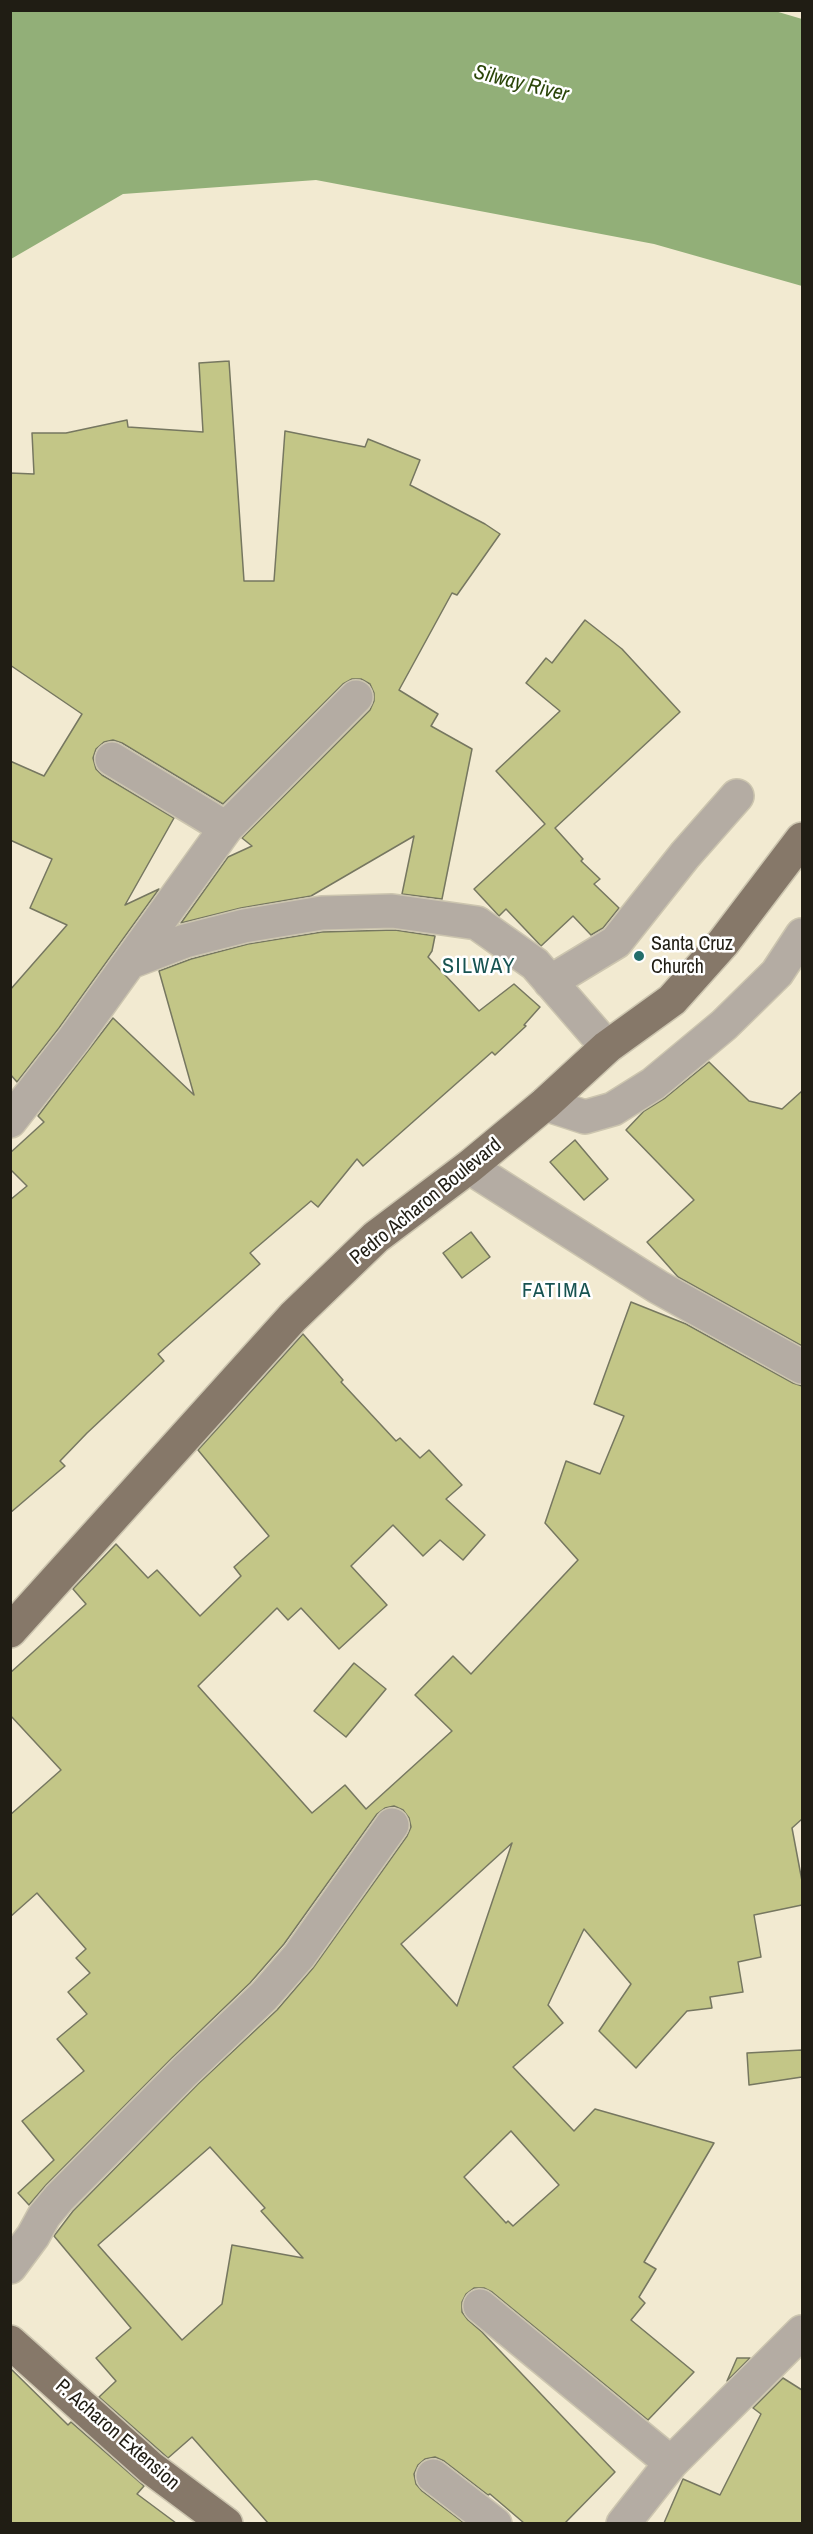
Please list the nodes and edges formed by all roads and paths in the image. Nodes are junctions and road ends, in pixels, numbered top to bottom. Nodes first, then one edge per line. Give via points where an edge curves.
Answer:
1 (356, 697) dead end
2 (112, 759) dead end
3 (737, 796) dead end
4 (226, 828) junction
5 (802, 838) edge
6 (802, 935) edge
7 (130, 962) junction
8 (550, 982) junction
9 (607, 1047) junction
10 (545, 1104) junction
11 (10, 1121) edge
12 (469, 1167) junction
13 (802, 1367) edge
14 (10, 1631) edge
15 (393, 1826) dead end
16 (10, 2267) edge
17 (480, 2306) dead end
18 (802, 2332) edge
19 (10, 2342) edge
20 (670, 2463) junction
21 (433, 2476) dead end
22 (226, 2523) edge
23 (495, 2523) edge
24 (623, 2523) edge

1 - 4 street
2 - 4 street
3 - 8 street via 616,942
4 - 7 street
5 - 9 main road, Pedro Acharon Boulevard via 723,942 672,1000
6 - 10 street via 777,973 724,1025 653,1084 613,1109 585,1117
7 - 8 street via 185,941 244,926 322,913 392,911 477,923 534,964
7 - 11 street
8 - 9 street
9 - 10 main road, Pedro Acharon Boulevard
10 - 12 main road, Pedro Acharon Boulevard
12 - 13 street via 658,1287
12 - 14 main road, Pedro Acharon Boulevard via 376,1237 293,1317
15 - 16 street via 299,1956 264,1996 84,2171 44,2216
17 - 20 street
18 - 20 street
19 - 22 main road, P. Acharon Extension via 151,2468
20 - 24 street
21 - 23 street

